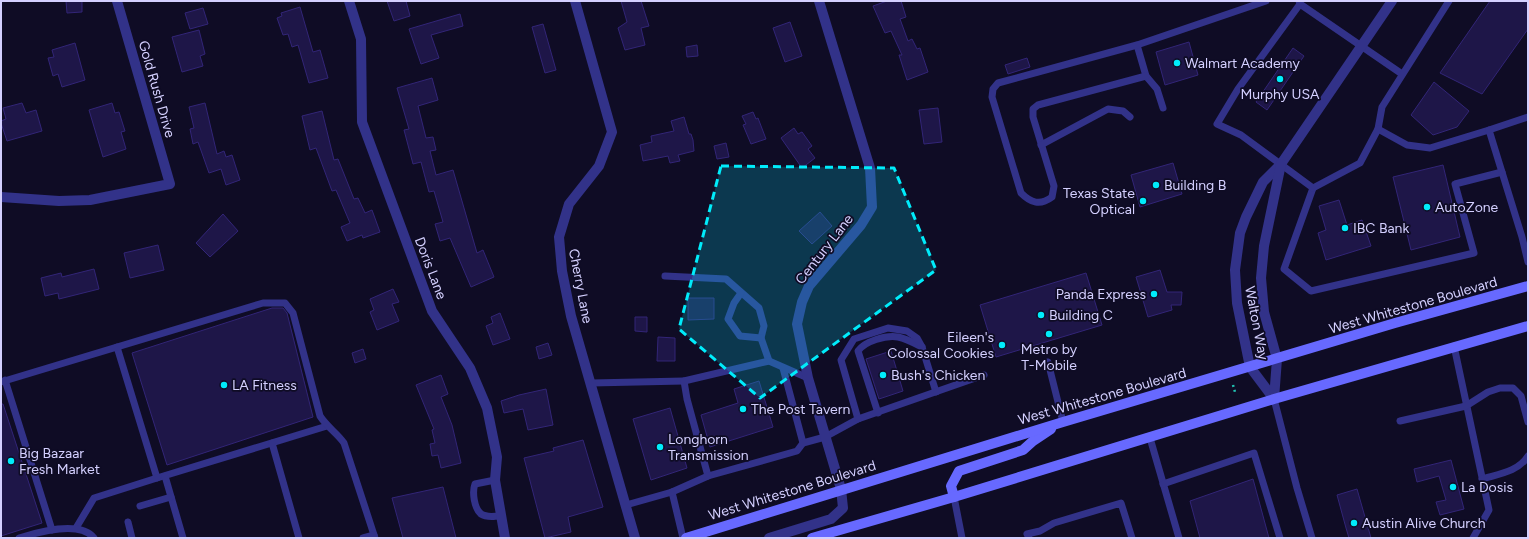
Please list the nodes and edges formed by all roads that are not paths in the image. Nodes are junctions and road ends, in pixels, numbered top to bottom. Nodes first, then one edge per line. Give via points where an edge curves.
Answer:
1 (117, 1) edge
2 (349, 1) edge
3 (575, 1) edge
4 (819, 1) edge
5 (1266, 1) edge
6 (1392, 1) edge
7 (1449, 1) edge
8 (1299, 2) edge
9 (1137, 45) junction
10 (1362, 46) junction
11 (1402, 74) junction
12 (1146, 76) junction
13 (1163, 108) dead end
14 (1130, 117) dead end
15 (1528, 117) edge
16 (1378, 130) junction
17 (1489, 130) junction
18 (1041, 145) junction
19 (1281, 164) junction
20 (1502, 172) junction
21 (1313, 188) junction
22 (1, 197) edge
23 (1528, 262) edge
24 (665, 276) dead end
25 (1528, 286) edge
26 (741, 293) junction
27 (1528, 326) edge
28 (761, 338) junction
29 (1454, 346) junction
30 (117, 347) junction
31 (922, 347) junction
32 (1277, 359) junction
33 (769, 361) junction
34 (1048, 362) dead end
35 (1250, 367) junction
36 (783, 368) junction
37 (984, 375) dead end
38 (808, 378) junction
39 (3, 381) edge
40 (684, 381) junction
41 (591, 383) junction
42 (936, 392) junction
43 (1274, 399) junction
44 (1466, 406) junction
45 (878, 413) junction
46 (858, 419) junction
47 (1400, 421) dead end
48 (1063, 422) junction
49 (1528, 422) edge
50 (327, 426) junction
51 (825, 437) junction
52 (1150, 438) junction
53 (803, 443) junction
54 (272, 444) junction
55 (1528, 456) edge
56 (165, 476) junction
57 (708, 476) junction
58 (157, 478) junction
59 (1482, 479) junction
60 (495, 480) junction
61 (1163, 484) junction
62 (841, 489) junction
63 (672, 492) junction
64 (171, 497) junction
65 (954, 497) junction
66 (626, 505) junction
67 (140, 506) dead end
68 (500, 516) junction
69 (128, 522) dead end
70 (76, 528) junction
71 (52, 530) junction
72 (374, 536) edge
73 (19, 538) edge
74 (94, 538) edge
75 (132, 538) edge
76 (183, 538) edge
77 (300, 538) edge
78 (364, 538) edge
79 (505, 538) edge
80 (636, 538) edge
81 (684, 538) edge
82 (769, 538) edge
83 (812, 538) edge
84 (962, 538) edge
85 (1029, 538) edge
86 (1131, 538) edge
87 (1179, 538) edge
88 (1280, 538) edge
89 (1312, 538) edge
90 (1473, 538) edge

1 - 22 street, Gold Rush Drive via 170,184 90,200 59,201
2 - 60 street, Doris Lane via 361,39 362,122 432,311 470,368 487,408 497,458
3 - 41 street, Cherry Lane via 612,132 599,166 569,204 559,237 562,271 571,316
4 - 38 street, Century Lane via 870,168 872,207 861,225 809,286 802,302 797,324
5 - 9 lane
6 - 10 street, Walton Way
7 - 11 lane
8 - 10 lane
8 - 19 lane via 1238,89 1217,124 1241,135
9 - 12 lane
9 - 18 lane via 998,83 993,89 992,97 995,109 1021,193 1034,202 1047,201 1052,198 1054,192
10 - 11 lane
10 - 19 street, Walton Way
11 - 16 lane via 1382,107
12 - 13 lane via 1157,89
12 - 18 lane via 1038,105 1033,109 1033,117
14 - 18 lane via 1122,111 1108,110
15 - 17 lane
16 - 17 lane via 1406,145 1430,148
16 - 21 lane via 1360,163
17 - 20 lane
19 - 21 lane
19 - 32 street, Walton Way via 1264,246 1261,278 1264,312
19 - 35 street, Walton Way via 1263,182 1240,233 1235,270 1236,297
20 - 21 lane via 1455,184 1474,253 1311,291 1284,269
20 - 23 lane
24 - 26 lane via 726,279
25 - 32 main road, West Whitestone Boulevard
26 - 28 lane via 759,308 764,326
26 - 28 lane via 728,319 740,336
27 - 29 main road
28 - 33 lane
29 - 43 main road
29 - 44 lane
30 - 39 lane
30 - 50 lane via 263,303 285,303 293,313 320,416
30 - 58 lane
31 - 42 lane
31 - 45 lane via 896,337 861,346 858,351
31 - 46 lane via 917,338 907,331 888,328 854,339 841,360
32 - 35 main road, West Whitestone Boulevard
32 - 43 street, Walton Way
33 - 36 lane
33 - 40 lane
34 - 48 lane
35 - 43 street, Walton Way
35 - 48 main road, West Whitestone Boulevard
36 - 38 lane
36 - 53 lane
37 - 42 lane
38 - 51 street, Century Lane
39 - 71 lane
40 - 41 lane
40 - 57 lane
41 - 66 street, Cherry Lane
42 - 45 lane
43 - 52 main road
43 - 89 lane
44 - 47 lane
44 - 49 lane via 1488,392 1500,388 1513,388 1521,396
44 - 59 lane
45 - 46 lane
46 - 51 lane
48 - 62 main road, West Whitestone Boulevard
48 - 65 main road via 1032,441 1023,450 959,471 951,486
50 - 54 lane
50 - 72 lane via 338,434 344,443
51 - 53 lane
51 - 62 street, Century Lane
52 - 61 lane
52 - 65 main road
53 - 57 lane via 797,451
54 - 56 lane
54 - 77 lane
55 - 59 lane via 1508,472
56 - 58 lane
56 - 64 lane
57 - 63 lane
58 - 70 lane via 94,498
59 - 90 lane via 1489,510
60 - 68 street, Doris Lane
60 - 68 lane via 475,484 473,489 476,505 481,514 489,517
61 - 87 lane
61 - 88 lane via 1254,453
62 - 81 main road, West Whitestone Boulevard
62 - 82 street, Century Lane via 843,508 831,519
63 - 66 lane
63 - 81 lane
64 - 67 lane
64 - 76 lane
65 - 83 main road
65 - 84 lane
66 - 80 street, Cherry Lane
68 - 79 street, Doris Lane
69 - 75 lane
70 - 71 lane
70 - 74 lane
71 - 73 lane
72 - 78 lane
85 - 86 lane via 1027,534 1040,531 1054,523 1121,503

